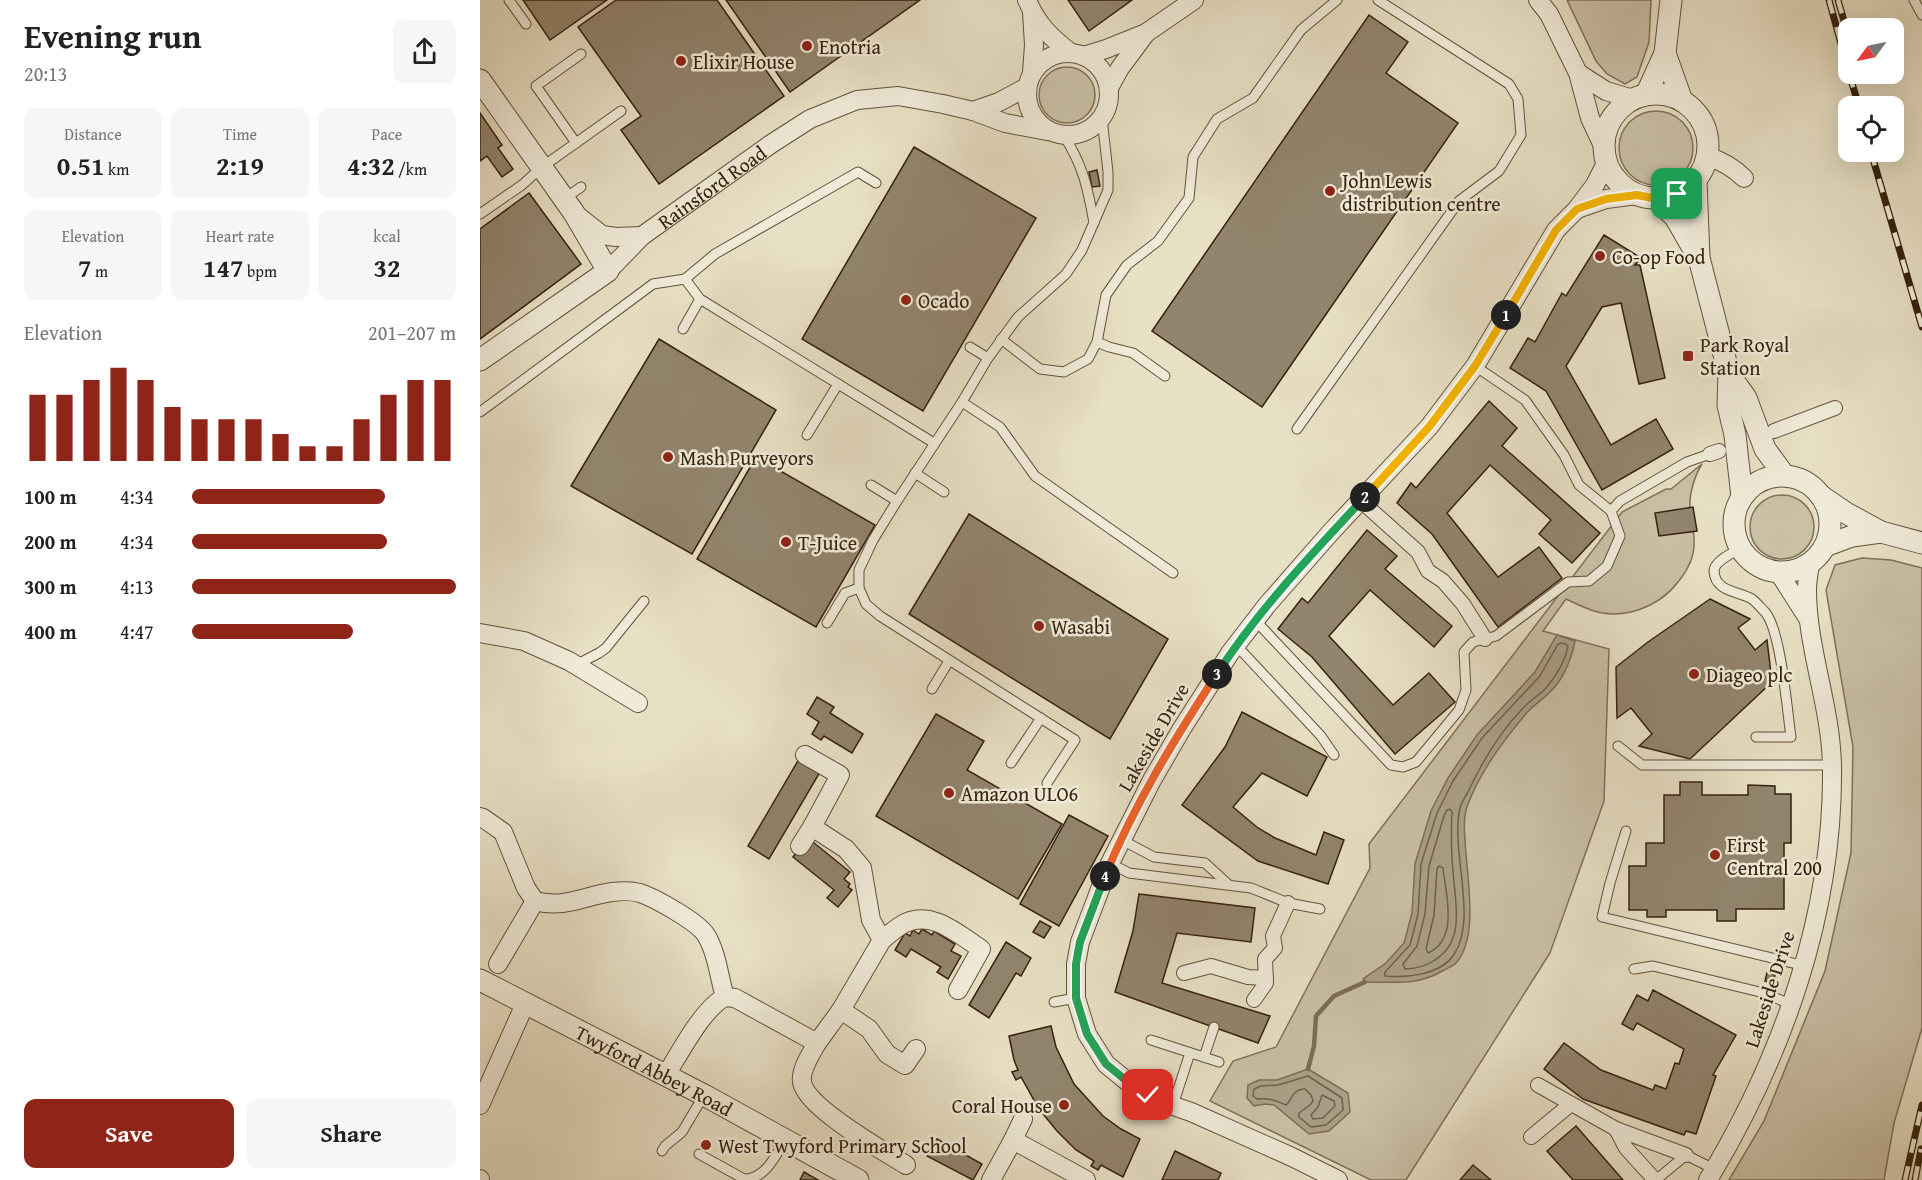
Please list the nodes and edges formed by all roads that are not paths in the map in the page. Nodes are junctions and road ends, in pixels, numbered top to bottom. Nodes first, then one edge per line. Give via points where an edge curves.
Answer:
1 (509, 0) edge
2 (1194, 0) edge
3 (1337, 0) edge
4 (1378, 0) edge
5 (1538, 0) edge
6 (1671, 0) edge
7 (1914, 0) edge
8 (1029, 6) edge
9 (1922, 15) edge
10 (526, 24) dead end
11 (1146, 33) junction
12 (1665, 53) junction
13 (581, 54) dead end
14 (1077, 54) junction
15 (1578, 73) junction
16 (480, 80) edge
17 (1029, 80) junction
18 (1109, 88) junction
19 (1639, 97) junction
20 (1682, 101) junction
21 (621, 111) dead end
22 (973, 111) junction
23 (1102, 117) junction
24 (1056, 133) junction
25 (576, 143) junction
26 (1605, 156) junction
27 (1707, 156) junction
28 (542, 167) junction
29 (1744, 178) dead end
30 (1696, 181) junction
31 (876, 183) dead end
32 (1647, 197) junction
33 (573, 200) junction
34 (1577, 209) junction
35 (480, 214) edge
36 (1094, 223) junction
37 (642, 236) junction
38 (1699, 258) junction
39 (608, 271) junction
40 (685, 279) junction
41 (700, 300) junction
42 (682, 329) dead end
43 (1001, 339) junction
44 (1097, 342) junction
45 (970, 346) dead end
46 (988, 358) junction
47 (480, 360) edge
48 (1475, 366) junction
49 (1729, 374) junction
50 (1165, 376) dead end
51 (838, 384) junction
52 (962, 402) junction
53 (1835, 408) dead end
54 (480, 412) edge
55 (1297, 429) dead end
56 (1774, 431) dead end
57 (807, 435) dead end
58 (934, 443) junction
59 (1715, 452) dead end
60 (915, 473) junction
61 (1784, 475) junction
62 (871, 485) dead end
63 (944, 492) dead end
64 (1821, 496) junction
65 (1742, 497) junction
66 (897, 501) junction
67 (1361, 501) junction
68 (1611, 511) junction
69 (1881, 532) junction
70 (1922, 543) edge
71 (1825, 546) junction
72 (1741, 548) junction
73 (1810, 563) junction
74 (1173, 573) dead end
75 (1779, 573) junction
76 (859, 588) junction
77 (644, 601) dead end
78 (1255, 620) junction
79 (1809, 621) junction
80 (827, 623) dead end
81 (480, 633) edge
82 (1485, 639) junction
83 (1236, 645) junction
84 (949, 661) junction
85 (576, 664) junction
86 (932, 689) dead end
87 (638, 703) dead end
88 (1041, 718) junction
89 (1756, 737) dead end
90 (1618, 746) dead end
91 (805, 755) dead end
92 (1334, 755) dead end
93 (1011, 763) dead end
94 (1832, 765) junction
95 (1047, 783) dead end
96 (480, 818) edge
97 (812, 827) junction
98 (1626, 831) dead end
99 (1122, 840) junction
100 (800, 846) dead end
101 (1167, 859) junction
102 (1110, 863) junction
103 (1164, 878) junction
104 (1230, 886) junction
105 (535, 901) junction
106 (1288, 903) junction
107 (1320, 909) dead end
108 (882, 940) junction
109 (498, 964) dead end
110 (1805, 966) junction
111 (1634, 969) dead end
112 (1184, 973) dead end
113 (1266, 978) junction
114 (480, 980) edge
115 (958, 990) dead end
116 (725, 997) junction
117 (1076, 998) junction
118 (1254, 1000) dead end
119 (1054, 1002) dead end
120 (525, 1004) junction
121 (1790, 1004) junction
122 (841, 1010) junction
123 (1214, 1027) dead end
124 (1151, 1040) dead end
125 (817, 1043) junction
126 (916, 1049) dead end
127 (1190, 1053) junction
128 (1204, 1057) junction
129 (1219, 1062) dead end
130 (666, 1075) junction
131 (1538, 1084) dead end
132 (704, 1095) junction
133 (1571, 1104) junction
134 (480, 1105) edge
135 (1173, 1106) junction
136 (1023, 1119) dead end
137 (1616, 1129) junction
138 (1532, 1137) dead end
139 (786, 1138) junction
140 (1013, 1140) junction
141 (662, 1151) dead end
142 (699, 1154) dead end
143 (1686, 1155) junction
144 (906, 1165) dead end
145 (1711, 1175) edge
146 (858, 1180) edge
147 (991, 1180) edge
148 (1086, 1180) edge
149 (1338, 1180) edge
150 (1655, 1180) edge

1 - 10 lane
2 - 11 street
3 - 44 lane via 1300,30 1253,98 1217,119 1193,157 1189,198 1158,241 1127,265 1106,295
4 - 55 lane via 1509,84 1518,99 1521,135 1499,171 1459,201
5 - 15 street
6 - 12 street
7 - 9 lane
8 - 14 street via 1050,37
8 - 17 street via 1034,45
11 - 14 street via 1106,49
11 - 18 street
12 - 19 street
12 - 20 street
13 - 25 lane via 536,86
14 - 17 street via 1051,56 1040,63
14 - 18 street via 1094,62
15 - 19 street via 1606,91
15 - 26 street
16 - 28 street
17 - 22 street via 999,102
17 - 24 street via 1027,105 1034,119
18 - 23 street
19 - 20 street via 1663,95
19 - 26 street via 1617,111 1609,124 1604,137
20 - 27 street via 1695,111 1704,127
21 - 25 lane
22 - 24 street, Rainsford Road via 1005,123
22 - 37 street, Rainsford Road via 898,96 857,100 810,119
23 - 24 street via 1080,134
23 - 36 lane via 1108,190
24 - 36 lane via 1077,155
25 - 28 lane
26 - 32 street via 1623,187
26 - 34 street, Lakeside Drive via 1595,185
27 - 29 street via 1723,161
27 - 30 street
28 - 33 street
28 - 35 lane
30 - 32 street via 1677,194
30 - 38 street
31 - 40 lane via 858,172 715,254
32 - 34 street, Lakeside Drive via 1606,199
32 - 38 street via 1675,217
33 - 37 street via 602,235
33 - 39 street
34 - 48 street, Lakeside Drive via 1556,230
36 - 43 lane via 1066,274
37 - 39 street, Rainsford Road
38 - 49 street
39 - 47 street, Rainsford Road
40 - 41 lane
40 - 54 lane via 653,284
41 - 42 lane
41 - 51 lane
43 - 44 lane via 1040,369 1064,372 1088,360
43 - 46 lane
44 - 50 lane via 1133,353
45 - 46 lane
46 - 52 lane
48 - 67 street, Lakeside Drive via 1429,427
48 - 68 lane via 1525,400 1564,455 1579,485
49 - 61 street via 1746,398 1765,449
49 - 65 street via 1728,405
51 - 57 lane
51 - 58 lane
52 - 58 lane
52 - 74 lane via 1000,427 1035,476
53 - 56 street
58 - 60 lane
59 - 68 lane via 1687,462 1620,501
60 - 63 lane
60 - 66 lane
61 - 64 street via 1810,484
61 - 65 street via 1762,479
62 - 66 lane
64 - 69 street
64 - 71 street via 1831,522
65 - 72 street via 1734,527
66 - 76 lane via 859,570
67 - 78 street, Lakeside Drive
67 - 82 street via 1418,552 1428,571 1443,581
68 - 82 lane via 1620,536 1607,566 1589,581 1568,582 1496,636
69 - 70 street
69 - 71 street via 1852,536
71 - 73 street
72 - 75 street via 1762,568
72 - 89 lane via 1716,564 1716,580 1726,590 1752,600 1767,614 1776,636 1791,737
73 - 75 street
73 - 79 street, Lakeside Drive
75 - 79 street, Lakeside Drive
76 - 80 lane via 845,593
76 - 84 lane via 866,604 879,616
77 - 85 lane via 606,648
78 - 82 lane via 1391,765 1403,767 1416,762 1459,710 1466,690 1464,652 1473,642
78 - 83 street, Lakeside Drive
79 - 94 street, Lakeside Drive
81 - 85 street via 524,641
83 - 92 lane
83 - 99 street, Lakeside Drive via 1181,730
84 - 86 lane
84 - 88 lane
85 - 87 street
88 - 93 lane
88 - 95 lane via 1075,740
90 - 94 lane via 1642,765
91 - 97 street via 840,775
94 - 110 street, Lakeside Drive via 1828,855
96 - 105 street via 503,832
97 - 100 street
97 - 108 street via 846,849 862,868 871,920
98 - 110 lane via 1602,917
99 - 101 lane via 1154,857
99 - 102 street, Lakeside Drive
101 - 103 lane
101 - 104 lane via 1205,863
102 - 103 lane via 1129,873
102 - 117 street, Lakeside Drive via 1080,942
103 - 104 lane
104 - 106 lane via 1251,888
105 - 109 street
105 - 116 street via 565,904 613,892 638,892 693,922 705,933
106 - 107 lane
106 - 113 street via 1273,936 1275,948 1265,959
108 - 115 street via 902,924 921,918 985,942
108 - 122 street
110 - 121 street, Lakeside Drive
111 - 121 lane via 1653,966 1764,993
112 - 113 street via 1211,966
113 - 118 street
114 - 120 street, Twyford Abbey Road
116 - 125 street via 735,998
116 - 130 street via 708,1010
117 - 119 lane
117 - 135 street, Lakeside Drive via 1087,1034 1106,1064 1134,1087
120 - 130 street, Twyford Abbey Road
120 - 134 street
121 - 145 street, Lakeside Drive via 1760,1082
122 - 125 street
122 - 126 street via 868,1029 887,1054 905,1065
123 - 128 lane
124 - 127 lane
125 - 144 street via 802,1082 810,1097 841,1124
127 - 128 lane
127 - 135 lane
128 - 129 lane
130 - 132 street, Twyford Abbey Road
131 - 133 street
132 - 139 street, Twyford Abbey Road
132 - 141 lane via 682,1132
133 - 137 street
133 - 138 street
135 - 149 street, Lakeside Drive
136 - 140 street
137 - 143 street
137 - 150 street via 1626,1148
139 - 142 lane via 763,1173 752,1179 744,1179
139 - 146 street, Twyford Abbey Road
140 - 147 street
140 - 148 street
143 - 145 lane
143 - 150 lane

